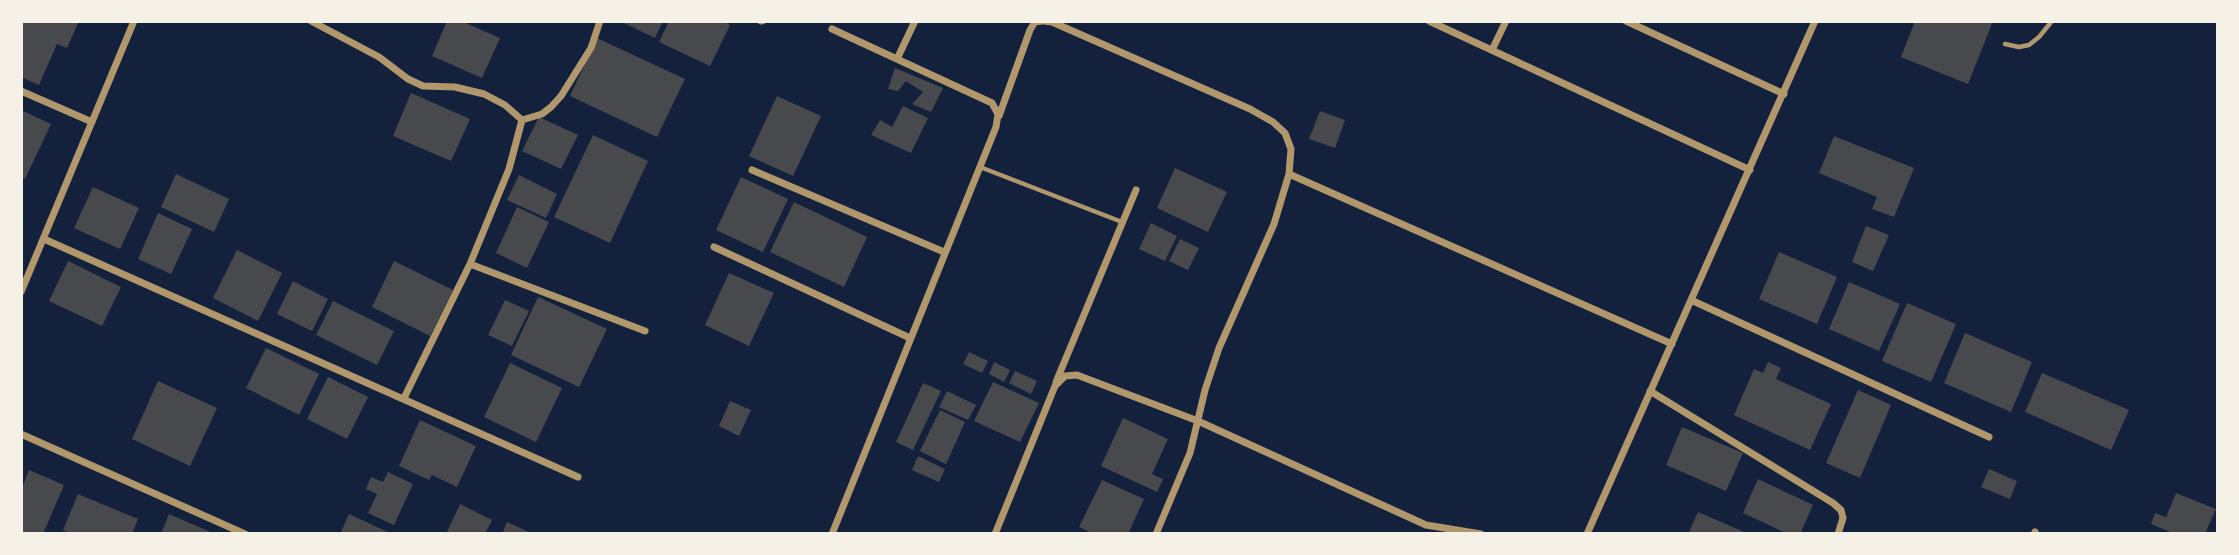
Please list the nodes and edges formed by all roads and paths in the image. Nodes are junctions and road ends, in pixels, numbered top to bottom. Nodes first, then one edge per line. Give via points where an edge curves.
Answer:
1 (134, 21) edge
2 (311, 21) edge
3 (600, 21) edge
4 (915, 21) edge
5 (1043, 21) edge
6 (1429, 21) edge
7 (1506, 21) edge
8 (1626, 21) edge
9 (1815, 21) edge
10 (2052, 21) edge
11 (832, 29) dead end
12 (2005, 44) dead end
13 (1492, 50) junction
14 (898, 58) junction
15 (21, 91) edge
16 (1784, 94) junction
17 (522, 120) junction
18 (92, 122) junction
19 (996, 127) junction
20 (980, 167) junction
21 (752, 170) dead end
22 (1750, 170) junction
23 (1289, 174) junction
24 (1136, 190) dead end
25 (1122, 222) junction
26 (44, 239) junction
27 (714, 247) dead end
28 (944, 252) junction
29 (470, 264) junction
30 (21, 292) edge
31 (1692, 300) junction
32 (645, 331) dead end
33 (910, 338) junction
34 (1672, 344) junction
35 (1055, 386) junction
36 (1650, 391) junction
37 (404, 398) junction
38 (1198, 421) junction
39 (21, 433) edge
40 (1989, 437) dead end
41 (578, 477) dead end
42 (244, 534) edge
43 (832, 534) edge
44 (995, 534) edge
45 (1156, 534) edge
46 (1481, 534) edge
47 (1587, 534) edge
48 (1838, 534) edge

1 - 18 street
2 - 17 street via 379,57 408,79 423,86 484,94
3 - 17 street via 591,48 561,96 542,114
4 - 14 street
5 - 19 street via 1035,22 1030,30
5 - 23 street via 1273,122 1285,133 1291,149
6 - 13 street
7 - 13 street
8 - 16 street
9 - 16 street
10 - 12 lane via 2029,45
11 - 14 street
13 - 22 street
14 - 19 street via 992,103 998,114
15 - 18 street
16 - 22 street
17 - 29 street via 509,169
18 - 26 street
19 - 20 street
20 - 25 lane
20 - 28 street
21 - 28 street
22 - 31 street
23 - 34 street
23 - 38 street via 1274,224 1219,348
24 - 25 street
25 - 35 street
26 - 30 street
26 - 37 street
27 - 33 street
28 - 33 street
29 - 32 street
29 - 37 street
31 - 34 street
31 - 40 street
33 - 43 street
34 - 36 street
35 - 38 street via 1065,376 1077,375
35 - 44 street
36 - 47 street
36 - 48 street via 1833,503 1843,518
37 - 41 street
38 - 45 street
38 - 46 street via 1426,524
39 - 42 street

